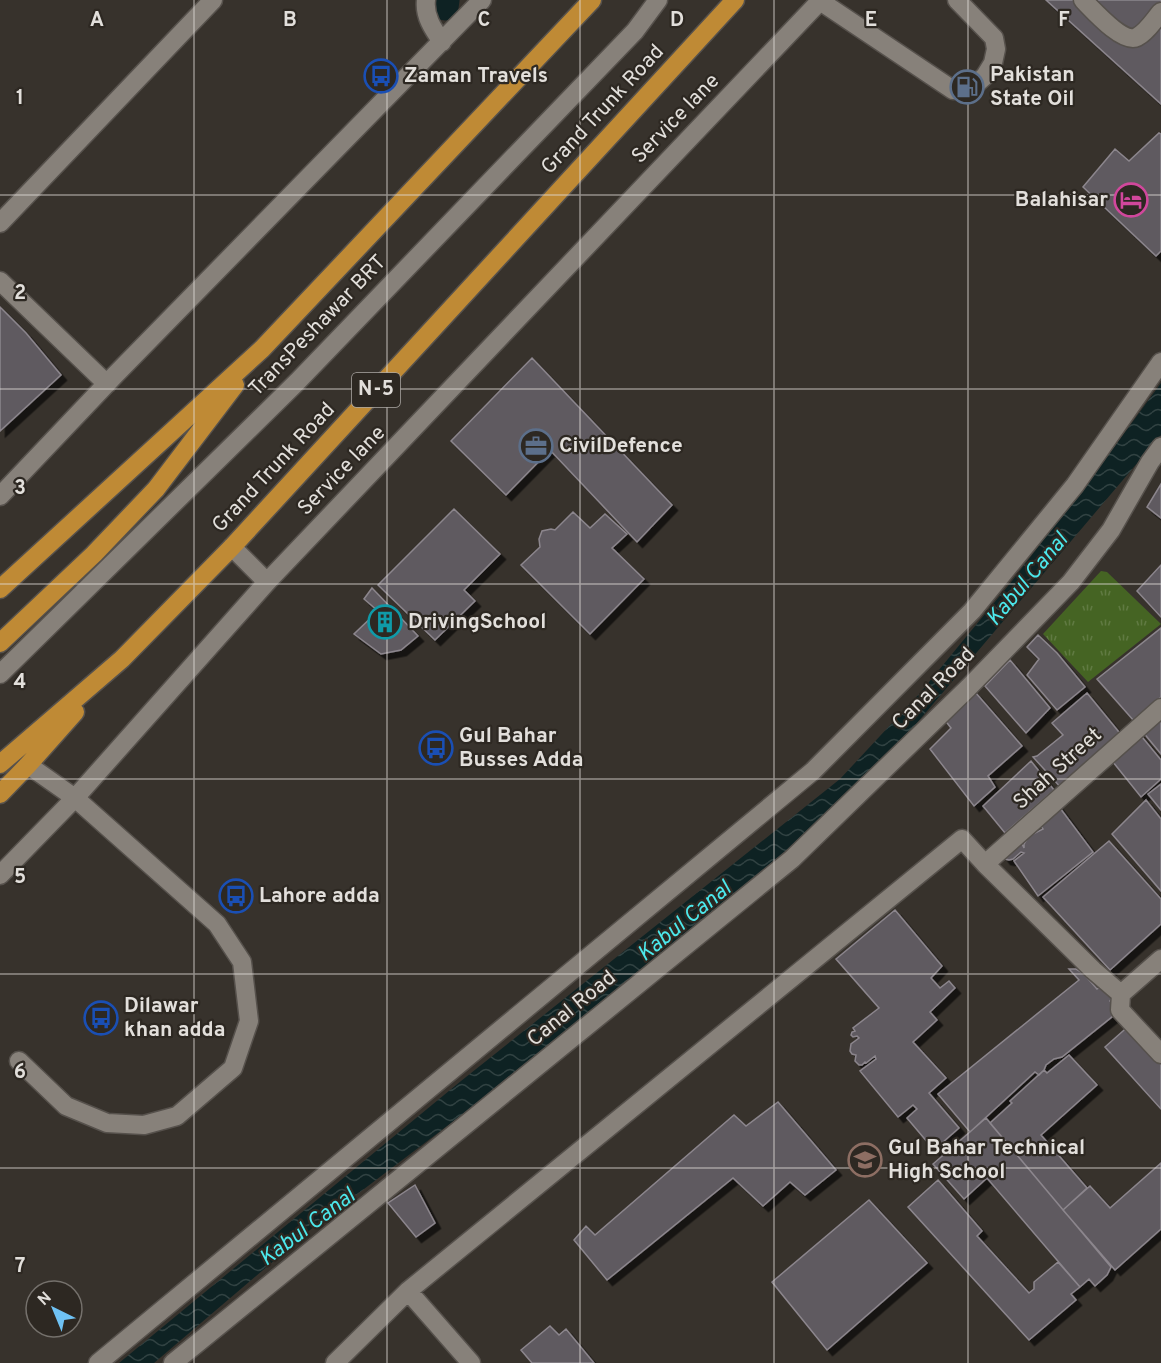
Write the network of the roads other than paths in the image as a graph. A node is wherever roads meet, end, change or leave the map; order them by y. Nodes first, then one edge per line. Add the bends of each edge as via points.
1 (213, 0) edge
2 (426, 0) edge
3 (482, 0) edge
4 (592, 0) edge
5 (658, 0) edge
6 (735, 0) edge
7 (821, 0) edge
8 (957, 0) edge
9 (1083, 0) edge
10 (1161, 12) edge
11 (442, 42) junction
12 (0, 223) edge
13 (0, 282) edge
14 (262, 349) junction
15 (1161, 363) edge
16 (107, 384) junction
17 (1161, 447) edge
18 (0, 496) edge
19 (232, 547) junction
20 (267, 582) junction
21 (0, 589) edge
22 (0, 642) edge
23 (122, 658) junction
24 (0, 674) edge
25 (1161, 708) edge
26 (0, 764) edge
27 (28, 765) junction
28 (0, 794) edge
29 (75, 798) junction
30 (985, 864) junction
31 (0, 875) edge
32 (1161, 959) edge
33 (1121, 994) junction
34 (1161, 1054) edge
35 (18, 1061) dead end
36 (408, 1291) junction
37 (99, 1363) edge
38 (173, 1363) edge
39 (335, 1363) edge
40 (471, 1363) edge

1 - 12 street
2 - 11 street via 430,26
3 - 11 street
4 - 14 highway
5 - 24 street, TransPeshawar BRT via 634,31 297,382
6 - 19 highway, Grand Trunk Road / N-5
7 - 8 street via 953,90 965,89 985,76 996,49 994,38
7 - 20 street, Service lane
9 - 10 street via 1129,38 1137,37
11 - 16 street
13 - 16 street
14 - 21 highway
14 - 22 highway via 156,489
15 - 37 street via 1074,485 972,611 813,771
16 - 18 street
17 - 38 street, Canal Road via 1111,530 1071,582 792,859
19 - 20 street
19 - 23 highway, Grand Trunk Road / N-5
20 - 29 street, Service lane
23 - 26 highway, Grand Trunk Road / N-5
23 - 27 highway
25 - 30 street, Shah Street
27 - 28 highway
27 - 29 street
29 - 31 street, Service lane
29 - 35 street via 217,924 242,962 249,1021 233,1068 177,1116 144,1125 107,1123 66,1106
30 - 33 street
30 - 36 street via 962,839
32 - 33 street
33 - 34 street via 1120,1010
36 - 39 street
36 - 40 street

